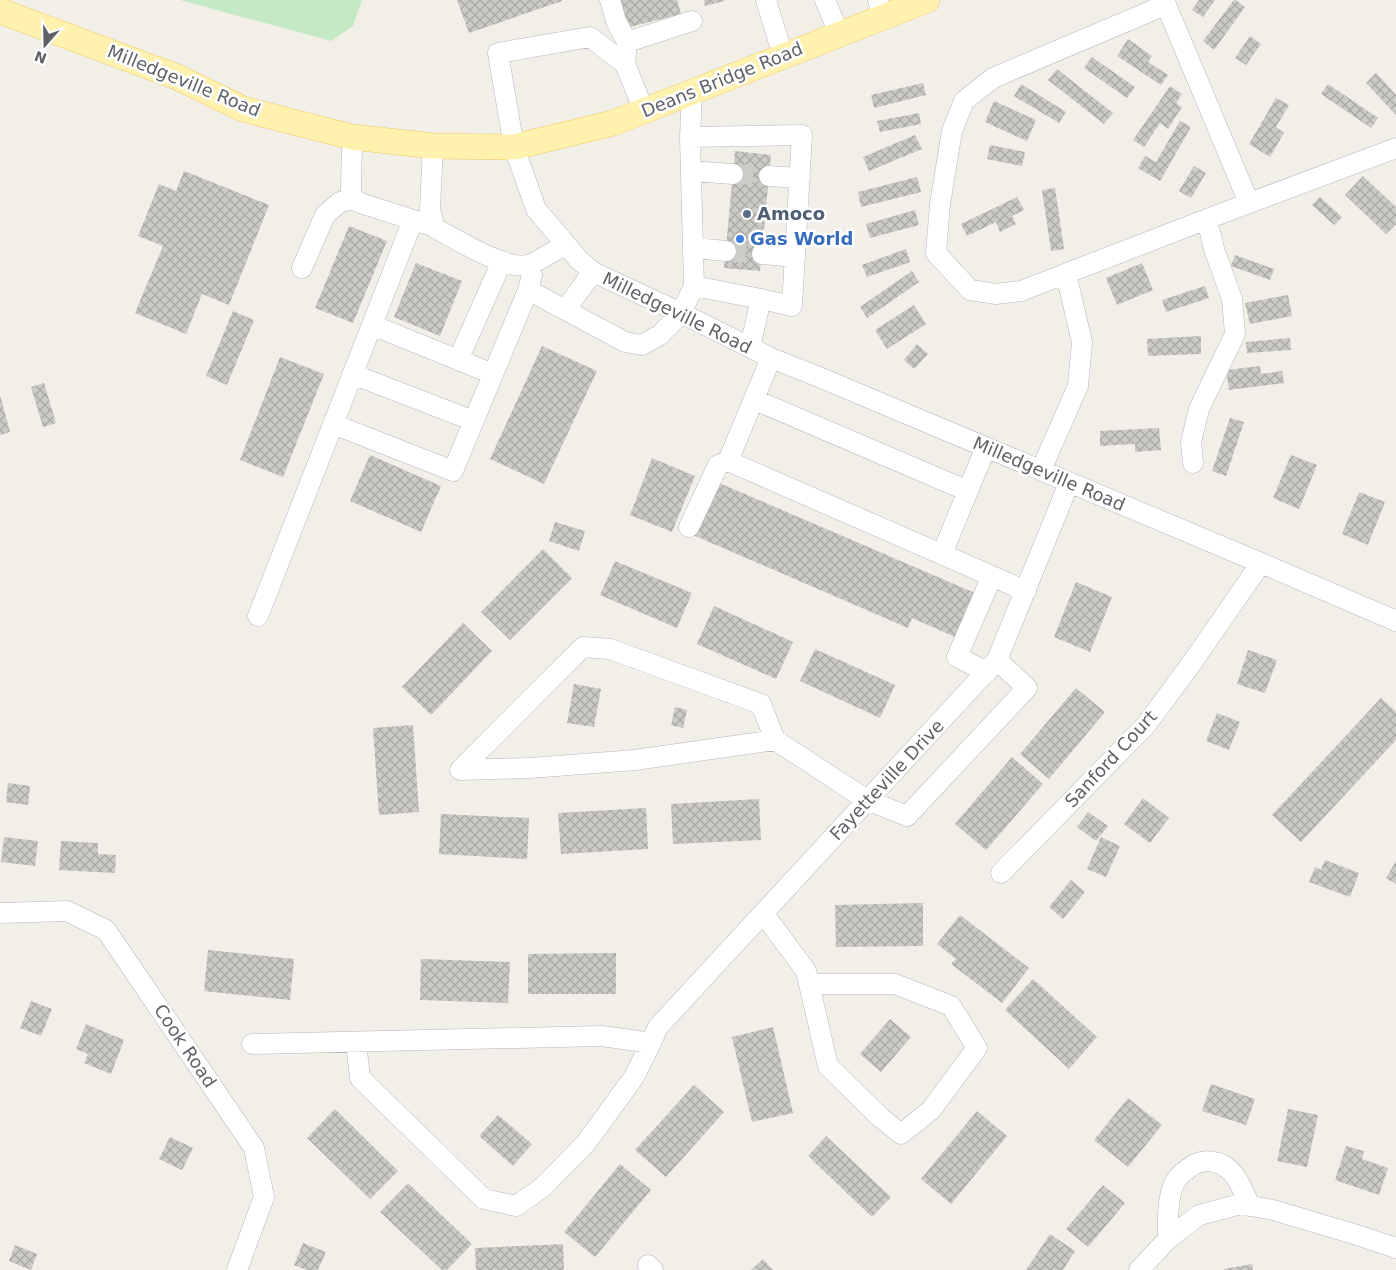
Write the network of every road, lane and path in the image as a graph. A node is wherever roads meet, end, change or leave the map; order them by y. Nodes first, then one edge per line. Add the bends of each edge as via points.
1 (610, 0) edge
2 (766, 0) edge
3 (825, 0) edge
4 (927, 0) edge
5 (1165, 3) edge
6 (881, 9) edge
7 (0, 11) edge
8 (692, 20) dead end
9 (839, 34) junction
10 (627, 42) junction
11 (783, 56) junction
12 (625, 64) junction
13 (692, 92) junction
14 (644, 111) junction
15 (352, 137) junction
16 (690, 137) junction
17 (433, 146) junction
18 (514, 147) junction
19 (1396, 148) edge
20 (691, 171) junction
21 (733, 174) tunnel mouth
22 (769, 176) tunnel mouth
23 (800, 178) junction
24 (353, 199) junction
25 (1249, 203) junction
26 (1207, 219) junction
27 (413, 220) junction
28 (435, 228) junction
29 (565, 245) junction
30 (694, 248) junction
31 (726, 251) tunnel mouth
32 (762, 254) tunnel mouth
33 (795, 257) junction
34 (502, 261) junction
35 (528, 265) junction
36 (302, 268) dead end
37 (593, 272) junction
38 (1066, 274) junction
39 (694, 286) junction
40 (528, 290) junction
41 (761, 300) junction
42 (565, 310) junction
43 (681, 313) junction
44 (372, 325) junction
45 (750, 347) junction
46 (771, 358) junction
47 (458, 360) junction
48 (352, 374) junction
49 (493, 374) junction
50 (754, 400) junction
51 (474, 421) junction
52 (333, 424) junction
53 (986, 447) junction
54 (728, 461) junction
55 (1193, 463) dead end
56 (1041, 470) junction
57 (1069, 482) junction
58 (968, 492) junction
59 (689, 527) dead end
60 (942, 554) junction
61 (1261, 562) junction
62 (992, 576) junction
63 (1026, 591) junction
64 (258, 616) dead end
65 (1396, 621) edge
66 (992, 666) junction
67 (775, 740) junction
68 (867, 800) junction
69 (1001, 873) dead end
70 (0, 913) edge
71 (763, 913) junction
72 (810, 984) junction
73 (356, 1042) junction
74 (650, 1043) junction
75 (252, 1044) dead end
76 (1250, 1206) junction
77 (1168, 1239) junction
78 (1396, 1248) edge
79 (237, 1270) edge
80 (1139, 1270) edge

1 - 10 street
2 - 11 street
3 - 9 street
4 - 6 main road, Deans Bridge Road
5 - 25 street
5 - 38 street via 994,78 964,101 952,131 936,253 970,290 996,294 1021,291
6 - 9 main road, Deans Bridge Road
7 - 15 main road, Milledgeville Road via 177,77 243,109
8 - 10 street
9 - 11 main road, Deans Bridge Road
10 - 12 street
11 - 13 main road, Deans Bridge Road
12 - 14 street
12 - 18 street via 590,37 498,53
13 - 14 main road, Deans Bridge Road
13 - 16 street
14 - 18 main road, Deans Bridge Road via 613,123
15 - 17 main road, Milledgeville Road
15 - 24 street
16 - 20 street
16 - 23 street via 802,135
17 - 18 main road, Milledgeville Road
17 - 28 street via 430,209
18 - 29 street, Milledgeville Road via 536,209
19 - 25 street
20 - 21 street
20 - 30 street
22 - 23 street
23 - 33 street
24 - 27 street
24 - 36 street via 340,202 325,215
25 - 26 street
26 - 38 street
26 - 55 street via 1232,299 1235,334 1199,409 1191,442
27 - 28 street
27 - 44 street
28 - 34 street
29 - 35 street
29 - 37 street, Milledgeville Road
30 - 31 street
30 - 39 street
32 - 33 street
33 - 41 street via 792,306
34 - 35 street
34 - 47 street
35 - 40 street via 532,275
37 - 42 street
37 - 43 street, Milledgeville Road
38 - 56 street via 1082,342 1078,386
39 - 41 street
39 - 43 street
40 - 42 street
40 - 49 street
41 - 45 street
42 - 43 street via 625,342 642,345 660,335
43 - 45 street, Milledgeville Road
44 - 47 street
44 - 48 street
45 - 46 street, Milledgeville Road
46 - 50 street
46 - 53 street, Milledgeville Road
47 - 49 street
48 - 51 street
48 - 52 street
49 - 51 street
50 - 54 street
50 - 58 street
51 - 52 street via 453,471
52 - 64 street
53 - 56 street, Milledgeville Road
53 - 58 street
54 - 59 street via 718,465
54 - 60 street
56 - 57 street, Milledgeville Road
57 - 61 street, Milledgeville Road
57 - 63 street, Fayetteville Drive
58 - 60 street
60 - 62 street
61 - 65 street, Milledgeville Road
61 - 69 street, Sanford Court via 1146,725
62 - 63 street
62 - 66 street via 957,657
63 - 66 street, Fayetteville Drive
66 - 68 street, Fayetteville Drive
66 - 68 street via 1027,688 906,816
67 - 67 street via 635,760 460,770 583,647 610,649 761,704
67 - 68 street
68 - 71 street, Fayetteville Drive
70 - 79 street, Cook Road via 67,911 106,930 254,1148 264,1198
71 - 72 street via 806,971
71 - 74 street, Fayetteville Drive via 658,1028
72 - 72 street via 828,1066 901,1134 931,1110 977,1048 951,1006 903,987 895,984
73 - 74 street via 602,1036
73 - 74 street, Fayetteville Drive via 360,1078 484,1199 516,1206 543,1187 586,1143 634,1077
73 - 75 street
76 - 77 street via 1241,1204 1199,1215
76 - 77 street via 1234,1174 1223,1165 1210,1160 1194,1164 1178,1176 1172,1187 1168,1206
76 - 78 street via 1273,1210
77 - 80 street

